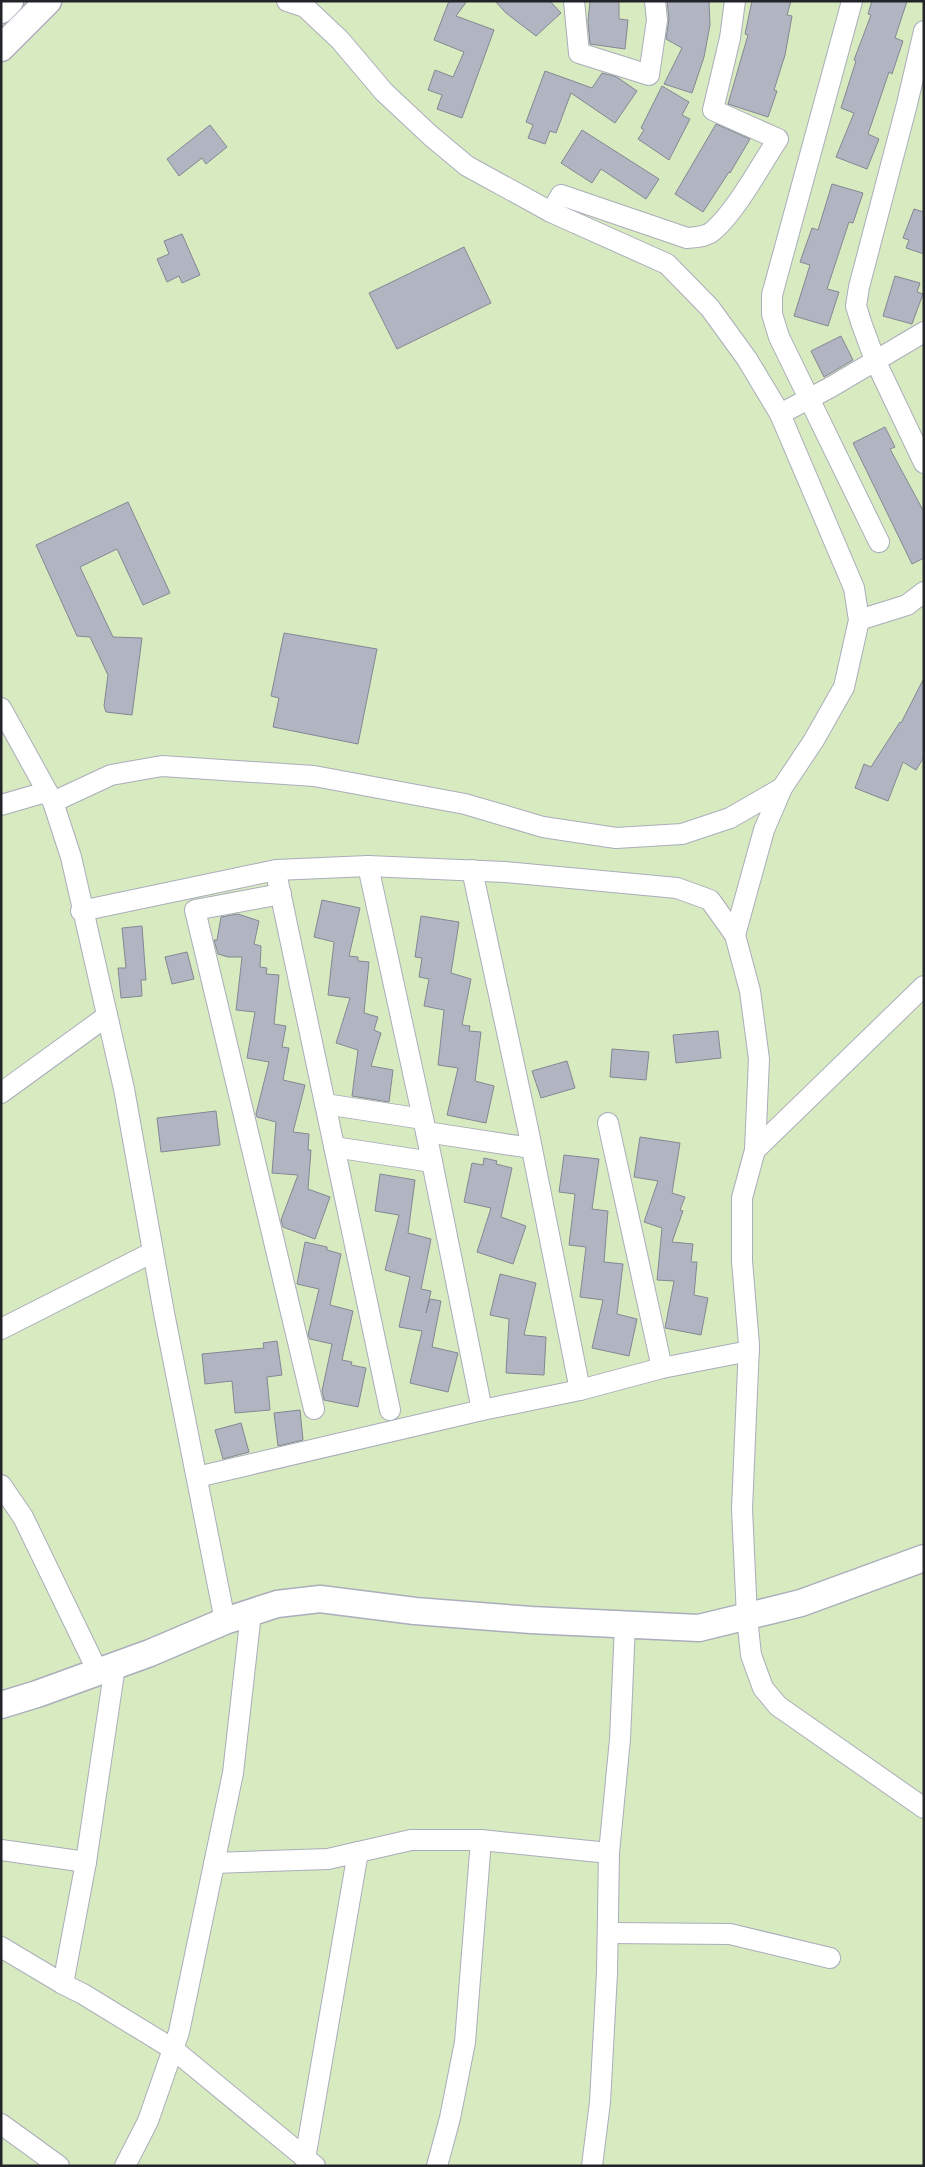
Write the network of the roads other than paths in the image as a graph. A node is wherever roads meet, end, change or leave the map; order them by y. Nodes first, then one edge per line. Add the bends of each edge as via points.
1 (10, 1) edge
2 (48, 1) edge
3 (287, 1) edge
4 (574, 1) edge
5 (655, 1) edge
6 (735, 1) edge
7 (852, 1) edge
8 (1, 10) edge
9 (924, 31) edge
10 (1, 48) edge
11 (551, 212) junction
12 (924, 332) edge
13 (875, 360) junction
14 (810, 398) junction
15 (780, 414) junction
16 (924, 463) edge
17 (879, 542) dead end
18 (924, 592) edge
19 (859, 620) junction
20 (1, 708) edge
21 (782, 788) junction
22 (50, 797) junction
23 (1, 805) edge
24 (368, 866) junction
25 (276, 870) junction
26 (472, 870) junction
27 (281, 894) junction
28 (82, 911) junction
29 (735, 935) junction
30 (924, 986) edge
31 (107, 1016) junction
32 (1, 1094) edge
33 (325, 1104) junction
34 (608, 1123) dead end
35 (424, 1125) junction
36 (334, 1147) junction
37 (531, 1148) junction
38 (755, 1150) junction
39 (432, 1162) junction
40 (153, 1252) junction
41 (1, 1329) edge
42 (749, 1351) junction
43 (662, 1368) junction
44 (580, 1390) junction
45 (314, 1409) dead end
46 (390, 1410) dead end
47 (482, 1410) junction
48 (197, 1477) junction
49 (1, 1485) edge
50 (924, 1558) edge
51 (251, 1613) junction
52 (747, 1617) junction
53 (225, 1621) junction
54 (625, 1625) junction
55 (106, 1669) junction
56 (2, 1704) edge
57 (924, 1808) edge
58 (481, 1840) junction
59 (1, 1850) edge
60 (358, 1852) junction
61 (609, 1853) junction
62 (86, 1862) junction
63 (214, 1863) junction
64 (608, 1933) junction
65 (1, 1947) edge
66 (830, 1958) dead end
67 (63, 1984) junction
68 (173, 2049) junction
69 (1, 2124) edge
70 (310, 2162) edge
71 (59, 2166) edge
72 (125, 2166) edge
73 (437, 2166) edge
74 (592, 2166) edge

1 - 8 main road
2 - 10 main road
3 - 11 street via 305,8 319,20 384,92 467,166
4 - 5 street via 579,54 649,75 657,20
6 - 11 street via 713,110 778,138 712,232 687,238 561,195
7 - 14 street via 772,295 772,314 779,337
9 - 13 street via 858,287 856,306
11 - 15 street via 667,264 710,308 747,359
12 - 13 street
13 - 14 street
13 - 16 street
14 - 15 street
14 - 17 street
15 - 19 street via 854,588
18 - 19 street via 907,605
19 - 21 street via 844,687
20 - 22 street
21 - 22 street via 730,818 682,834 616,838 543,826 465,804 314,776 162,766 112,775
21 - 29 street via 764,830
22 - 23 street
22 - 28 street via 71,857
24 - 25 street
24 - 26 street
24 - 35 street
25 - 27 street
25 - 28 street
26 - 29 street via 678,888 710,900
26 - 37 street
27 - 33 street
27 - 45 street via 195,910
28 - 31 street
29 - 38 street via 750,992 759,1058
30 - 38 street
31 - 32 street
31 - 40 street via 124,1089
33 - 35 street
33 - 36 street
34 - 43 street
35 - 37 street
35 - 39 street
36 - 39 street
36 - 46 street
37 - 44 street
38 - 42 street via 742,1198 742,1261
39 - 47 street
40 - 41 street
40 - 48 street
42 - 43 street
42 - 52 street via 742,1509
43 - 44 street
44 - 47 street
47 - 48 street
48 - 53 street
49 - 55 street via 23,1517
50 - 52 main road via 801,1603
51 - 53 main road
51 - 54 main road via 277,1604 320,1599 425,1611
51 - 63 street via 233,1773
52 - 54 main road via 699,1628
52 - 57 street via 754,1666 763,1688 778,1706
53 - 55 main road
54 - 61 street via 620,1739
55 - 56 main road
55 - 62 street
58 - 60 street via 411,1840
58 - 61 street
58 - 73 street via 465,2042
59 - 62 street
60 - 63 street via 328,1859
60 - 70 street
61 - 64 street
62 - 67 street
63 - 68 street
64 - 66 street via 730,1934
64 - 74 street via 600,2102
65 - 67 street
67 - 68 street
68 - 70 street
68 - 72 street via 148,2121
69 - 71 street

